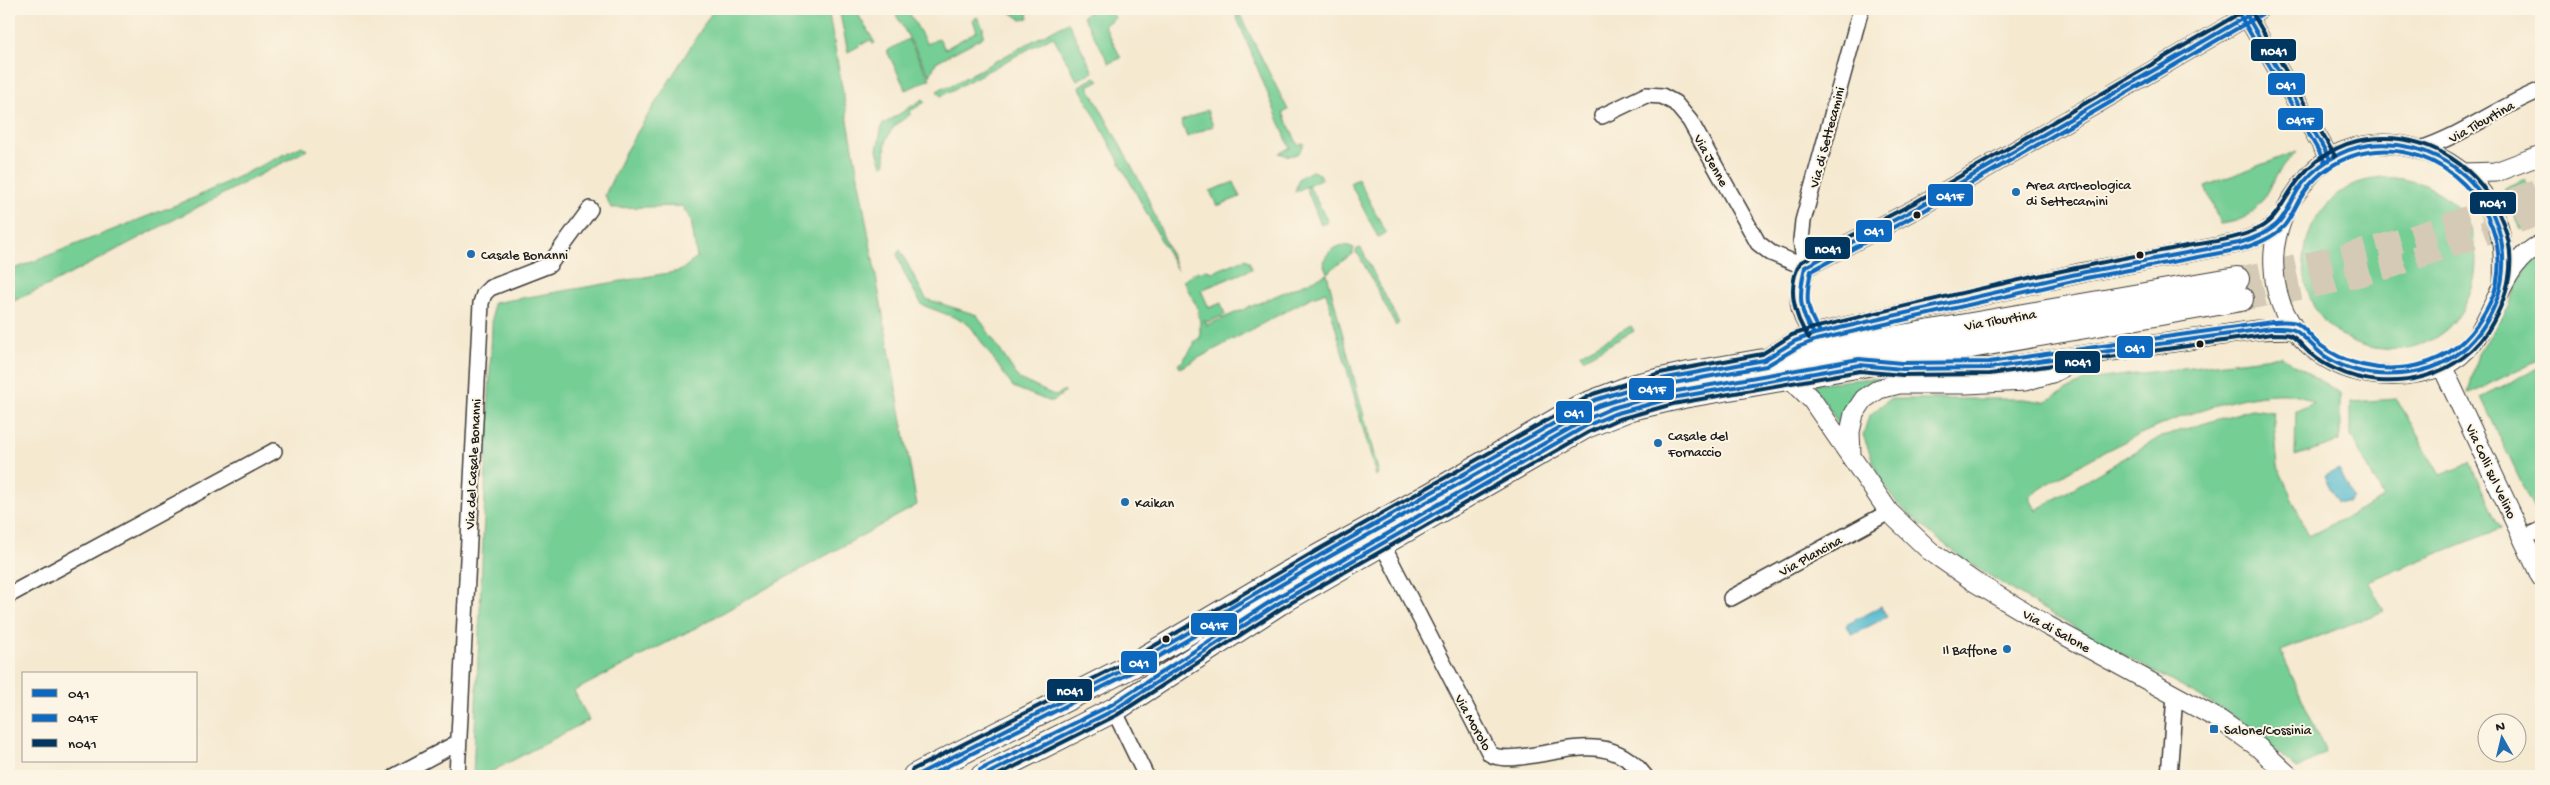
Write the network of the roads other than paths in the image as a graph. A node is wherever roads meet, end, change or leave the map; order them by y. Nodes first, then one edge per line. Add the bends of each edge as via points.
1 (1861, 9) edge
2 (2249, 11) edge
3 (2541, 90) edge
4 (1602, 116) dead end
5 (2420, 149) junction
6 (2541, 155) edge
7 (2330, 159) junction
8 (2464, 173) junction
9 (590, 208) dead end
10 (2280, 220) junction
11 (2541, 244) edge
12 (1805, 267) junction
13 (2503, 284) junction
14 (2294, 329) junction
15 (1814, 334) junction
16 (2087, 354) junction
17 (1764, 360) junction
18 (1860, 365) junction
19 (2442, 366) junction
20 (1790, 377) junction
21 (274, 451) dead end
22 (1851, 454) junction
23 (1889, 512) junction
24 (2541, 530) edge
25 (2523, 538) junction
26 (1382, 544) junction
27 (2541, 577) edge
28 (9, 595) edge
29 (1731, 598) dead end
30 (2175, 695) junction
31 (1114, 710) junction
32 (983, 742) junction
33 (457, 743) junction
34 (992, 774) edge
35 (395, 776) edge
36 (457, 776) edge
37 (915, 776) edge
38 (1146, 776) edge
39 (1645, 776) edge
40 (2169, 776) edge
41 (2290, 776) edge

1 - 12 street, Via di Settecamini via 1803,221 1801,240
2 - 7 street
2 - 12 street via 1925,203
3 - 5 street, Via Tiburtina via 2452,138
4 - 12 street, Via Jenne via 1646,95 1662,96 1675,103 1690,121 1758,243 1771,253
5 - 7 street, Via Tiburtina via 2370,145
5 - 8 street, Via Tiburtina via 2439,156
6 - 8 street via 2496,172
7 - 10 street, Via Tiburtina via 2307,178
8 - 13 street, Via Tiburtina via 2483,195 2496,218 2503,247
9 - 33 street, Via del Casale Bonanni via 550,265 490,288 481,303
10 - 14 street, Via Tiburtina via 2274,242 2274,276 2284,311
10 - 15 street, Via Tiburtina via 2263,234 2239,243 2085,272
11 - 13 street, Via Tiburtina via 2517,263
12 - 15 street via 1800,306 1802,318
13 - 19 street, Via Tiburtina via 2479,334 2454,359
14 - 16 street, Via Tiburtina via 2272,328
14 - 19 street, Via Tiburtina via 2306,344 2323,356 2357,372 2395,375
15 - 17 street, Via Tiburtina via 1795,341
16 - 18 street, Via Tiburtina via 1989,368 1902,369
16 - 22 street via 2052,373 2025,381 1899,384 1879,389 1864,399 1854,414 1850,432
17 - 18 main road, Via Tiburtina via 2239,289
17 - 32 main road, Via Tiburtina via 1661,379 1586,404 1285,575 1142,661
18 - 20 main road, Via Tiburtina
19 - 25 street, Via Colli sul Velino
20 - 22 street, Via di Salone via 1812,400
20 - 26 main road, Via Tiburtina via 1677,397 1606,417
21 - 28 street
22 - 23 street, Via di Salone
23 - 29 street, Via Plancina
23 - 30 street, Via di Salone via 1930,551 1980,586
24 - 25 street
25 - 27 street, Via Colli sul Velino
26 - 31 main road, Via Tiburtina via 1279,603
26 - 39 street, Via Morolo via 1490,754 1513,757 1597,747 1627,758
30 - 40 street
30 - 41 street, Via di Salone via 2250,741
31 - 34 main road, Via Tiburtina
31 - 38 street
32 - 34 main road
32 - 37 main road, Via Tiburtina
33 - 35 street
33 - 36 street, Via del Casale Bonanni

